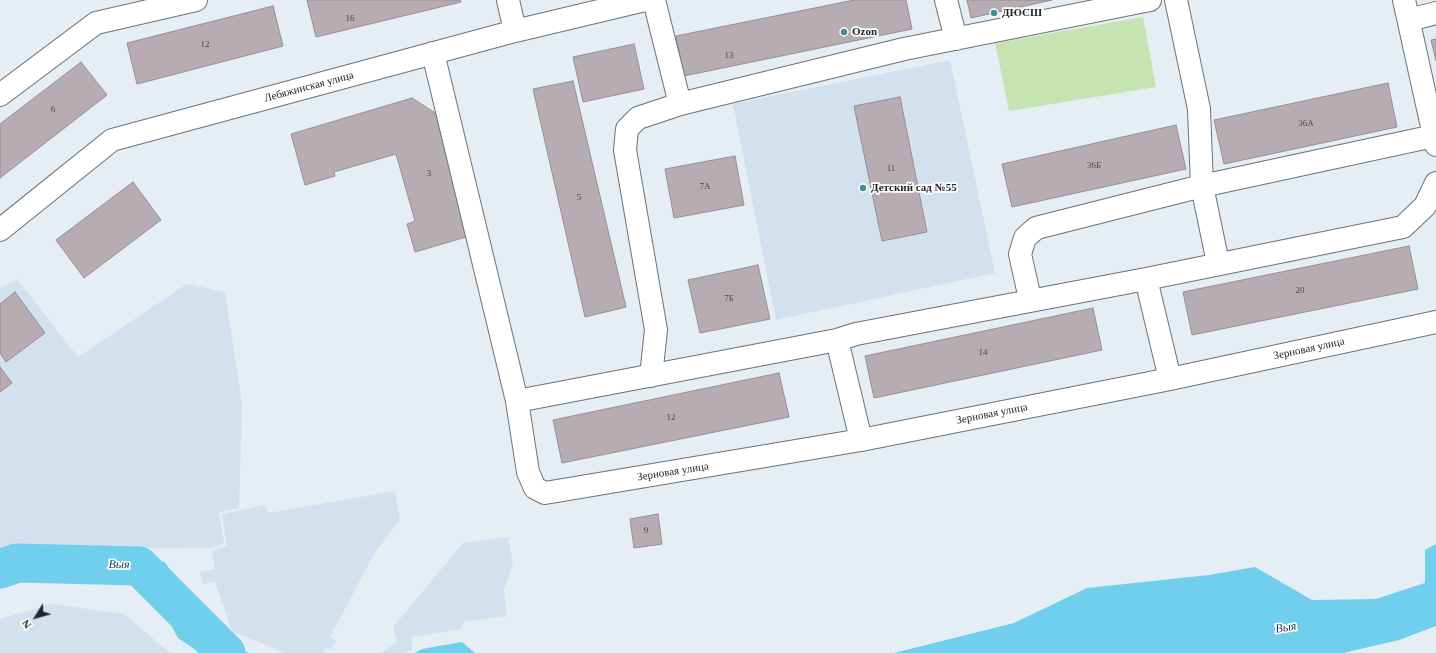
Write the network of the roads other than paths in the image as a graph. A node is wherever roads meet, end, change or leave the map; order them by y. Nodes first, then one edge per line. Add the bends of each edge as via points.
1 (196, 0) edge
2 (508, 0) edge
3 (645, 0) edge
4 (654, 0) edge
5 (946, 0) edge
6 (1150, 0) edge
7 (1176, 0) edge
8 (1406, 10) edge
9 (1436, 13) edge
10 (515, 31) junction
11 (956, 39) junction
12 (433, 53) junction
13 (0, 95) edge
14 (680, 104) junction
15 (1432, 105) edge
16 (1435, 141) edge
17 (1436, 183) edge
18 (1202, 186) junction
19 (0, 230) edge
20 (1218, 263) junction
21 (1146, 279) junction
22 (1030, 299) junction
23 (1436, 322) edge
24 (836, 340) junction
25 (651, 376) junction
26 (1170, 379) junction
27 (517, 401) junction
28 (861, 440) junction

1 - 13 street via 96,23
2 - 10 street
3 - 10 street, Лебяжинская улица
4 - 14 street
5 - 11 street
6 - 11 street
7 - 18 street via 1199,109
8 - 9 street
8 - 15 street
10 - 12 street, Лебяжинская улица
11 - 14 street via 904,49
12 - 19 street, Лебяжинская улица via 112,140
12 - 27 street
14 - 25 street via 638,118 627,128 625,150 656,330
15 - 16 street
16 - 18 street
17 - 20 street via 1425,206 1403,227
18 - 20 street
18 - 22 street via 1036,228 1025,238 1020,254
20 - 21 street
21 - 22 street
21 - 26 street
22 - 24 street
23 - 26 street, Зерновая улица
24 - 25 street
24 - 28 street
25 - 27 street
26 - 28 street, Зерновая улица
27 - 28 street, Зерновая улица via 528,472 535,488 545,493

